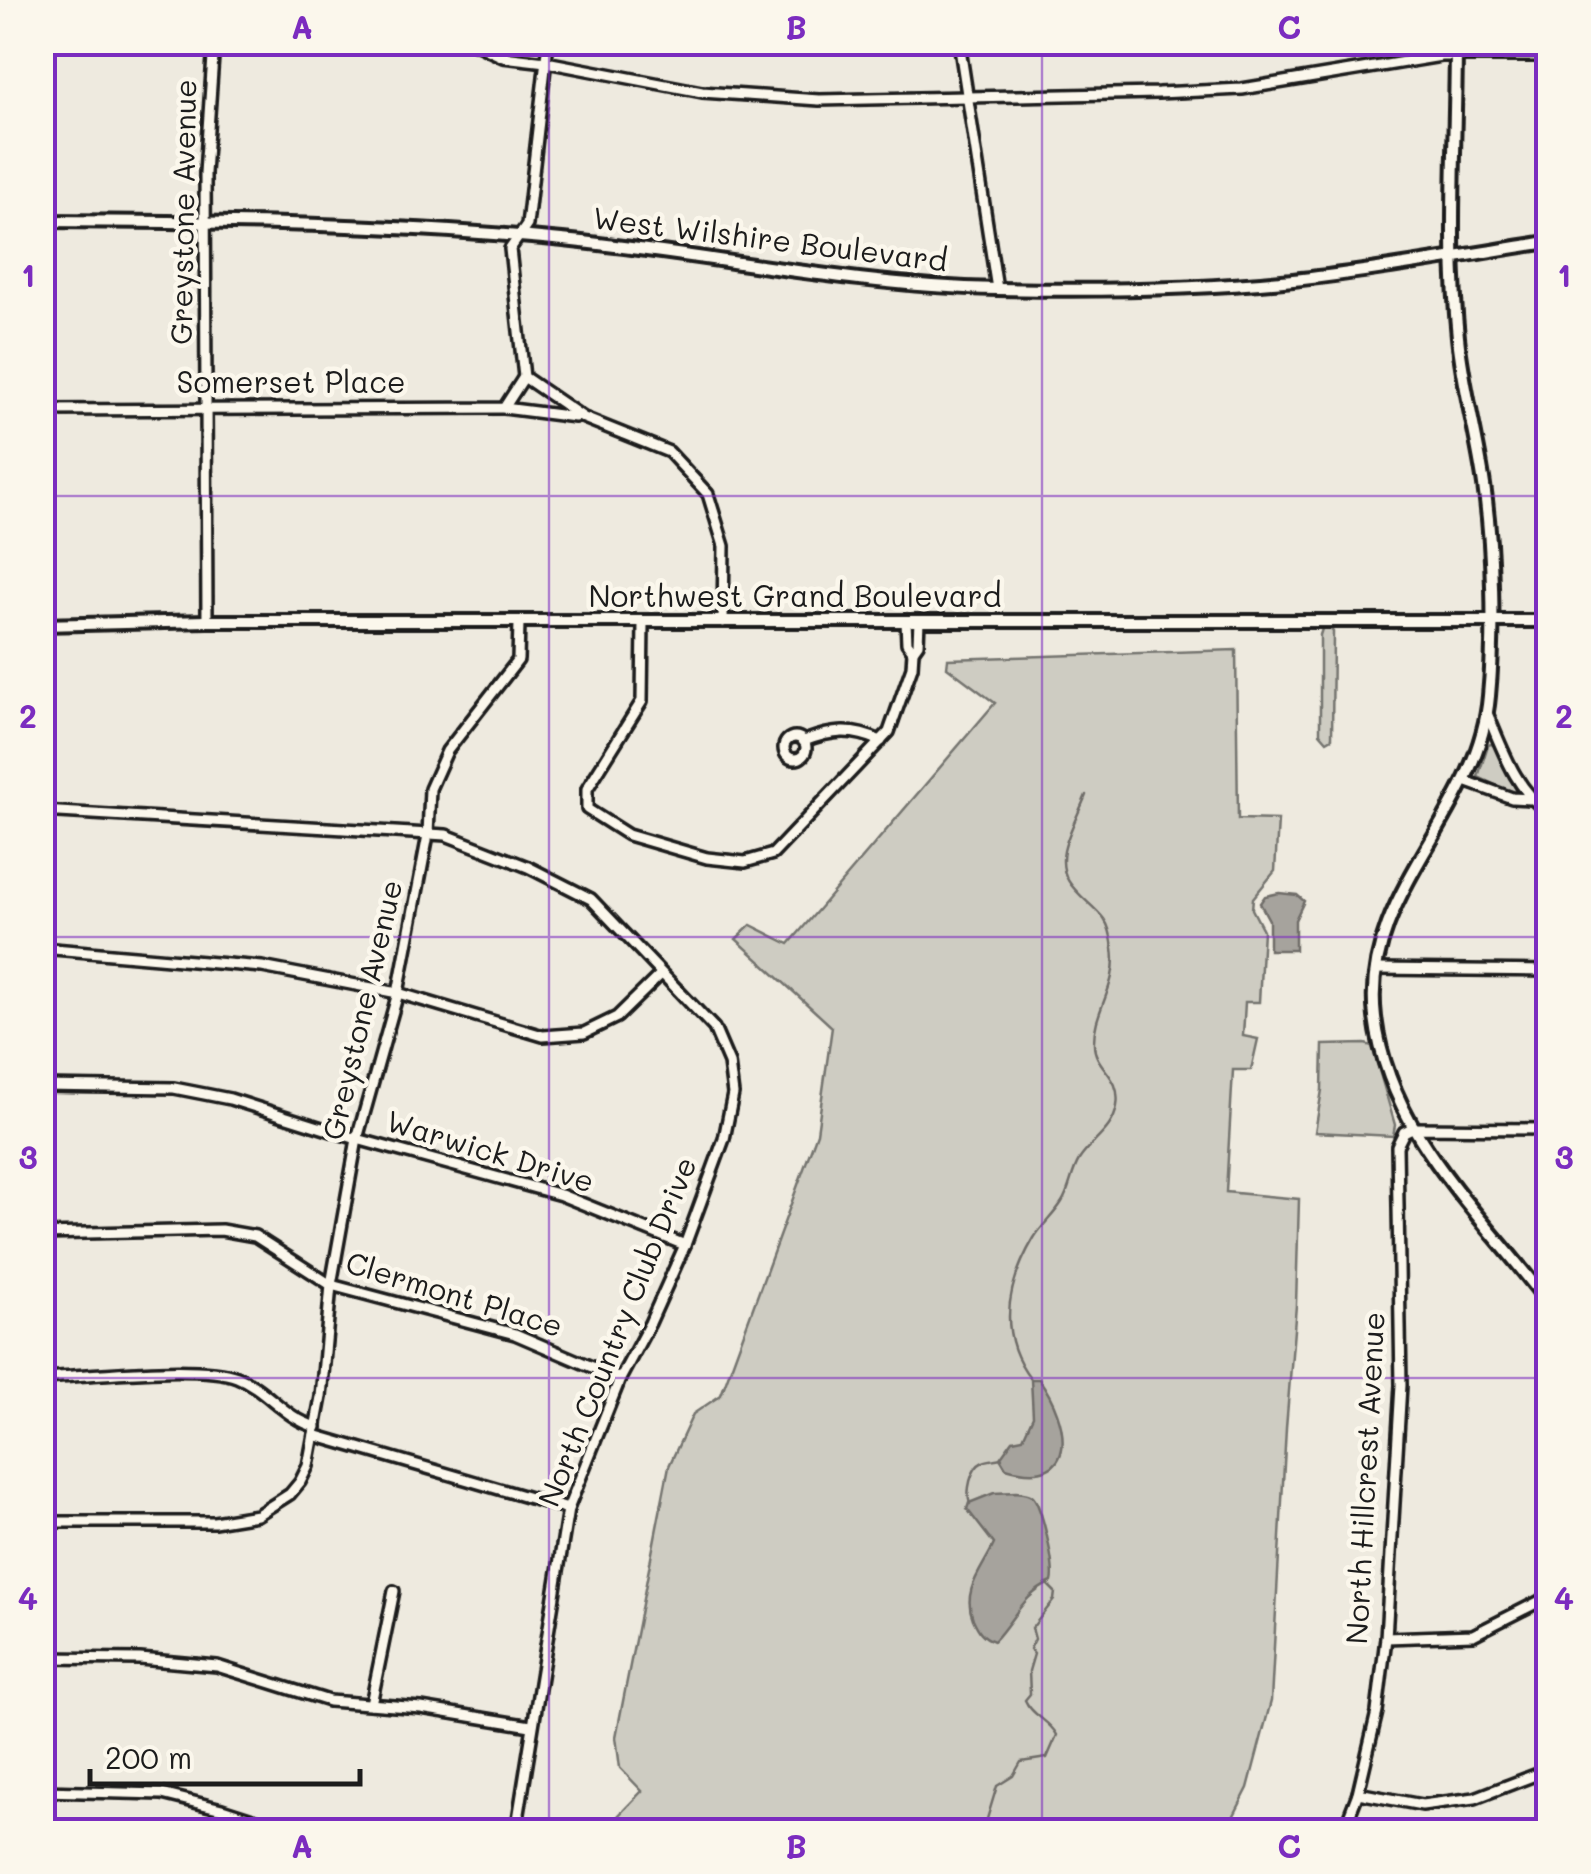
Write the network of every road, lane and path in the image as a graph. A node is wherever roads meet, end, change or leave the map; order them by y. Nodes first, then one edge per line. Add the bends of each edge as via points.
1 (214, 42) edge
2 (472, 42) edge
3 (548, 42) edge
4 (959, 42) edge
5 (1456, 49) edge
6 (1548, 56) edge
7 (546, 62) junction
8 (968, 98) junction
9 (42, 221) edge
10 (205, 223) junction
11 (516, 236) junction
12 (1548, 242) edge
13 (1456, 256) junction
14 (997, 289) junction
15 (524, 378) junction
16 (206, 408) junction
17 (504, 408) junction
18 (42, 410) edge
19 (584, 418) junction
20 (1490, 620) junction
21 (1548, 621) edge
22 (207, 622) junction
23 (723, 622) junction
24 (912, 622) junction
25 (519, 623) junction
26 (643, 623) junction
27 (42, 625) edge
28 (1487, 713) junction
29 (881, 741) junction
30 (804, 742) dead end
31 (1465, 781) junction
32 (1530, 799) junction
33 (42, 810) edge
34 (1548, 812) edge
35 (428, 835) junction
36 (42, 948) edge
37 (1376, 970) junction
38 (1548, 972) edge
39 (660, 974) junction
40 (398, 993) junction
41 (42, 1086) edge
42 (1412, 1128) junction
43 (1548, 1129) edge
44 (357, 1139) junction
45 (42, 1234) edge
46 (685, 1246) junction
47 (330, 1285) junction
48 (1547, 1300) edge
49 (42, 1378) edge
50 (620, 1379) junction
51 (315, 1431) junction
52 (568, 1509) junction
53 (42, 1522) edge
54 (394, 1591) dead end
55 (1548, 1598) edge
56 (1386, 1638) junction
57 (42, 1658) edge
58 (371, 1704) junction
59 (531, 1726) junction
60 (1548, 1770) edge
61 (42, 1791) edge
62 (1358, 1793) junction
63 (294, 1832) edge
64 (516, 1832) edge
65 (1343, 1832) edge

1 - 10 street, Greystone Avenue
2 - 7 street via 502,58
3 - 7 street
4 - 8 street
5 - 6 street
5 - 8 street via 1242,88
5 - 13 street
7 - 8 street via 702,92 819,100
7 - 11 street via 527,225
8 - 14 street
9 - 10 street, West Wilshire Boulevard
10 - 11 street, West Wilshire Boulevard
10 - 16 street, Greystone Avenue
11 - 14 street, West Wilshire Boulevard via 816,276
11 - 15 street via 510,248
12 - 13 street, West Wilshire Boulevard
13 - 14 street, West Wilshire Boulevard via 1293,280
13 - 20 street via 1458,336 1488,525
15 - 17 street
15 - 19 street
16 - 17 street, Somerset Place
16 - 18 street, Somerset Place
16 - 22 street, Greystone Avenue
17 - 19 street, Somerset Place
19 - 23 street via 669,452 708,494 724,546
20 - 21 street, Northwest Grand Boulevard
20 - 24 street, Northwest Grand Boulevard
20 - 28 street
22 - 25 street, Northwest Grand Boulevard
22 - 27 street, Northwest Grand Boulevard
23 - 24 street, Northwest Grand Boulevard
23 - 26 street, Northwest Grand Boulevard
24 - 29 street via 912,667 901,707
25 - 26 street, Northwest Grand Boulevard
25 - 35 street, Greystone Avenue via 518,660 447,750 430,789
26 - 29 street via 642,701 587,788 586,800 587,809 628,835 707,858 764,858
28 - 31 street
28 - 32 street
29 - 30 street via 833,730
31 - 32 street
31 - 37 street via 1394,906
32 - 34 street
33 - 35 street, North Country Club Drive
35 - 39 street, North Country Club Drive via 463,841 591,899
35 - 40 street, Greystone Avenue
36 - 40 street via 262,967
37 - 38 street
37 - 42 street via 1382,1054
39 - 40 street via 617,1017 584,1033 543,1036
39 - 46 street, North Country Club Drive via 714,1028 729,1062 733,1094
40 - 44 street, Greystone Avenue
41 - 44 street, Warwick Drive via 174,1088 230,1098
42 - 43 street
42 - 48 street
42 - 56 street, North Hillcrest Avenue via 1396,1155 1401,1385
44 - 46 street, Warwick Drive via 561,1195
44 - 47 street, Greystone Avenue
45 - 47 street, Clermont Place via 222,1230 255,1236
46 - 50 street, North Country Club Drive
47 - 50 street, Clermont Place via 515,1334
47 - 51 street, Greystone Avenue
49 - 51 street via 224,1373
50 - 52 street, North Country Club Drive
51 - 52 street
51 - 53 street, Greystone Avenue via 300,1482 257,1515 214,1522
52 - 59 street, North Country Club Drive
54 - 58 street
55 - 56 street via 1473,1635
56 - 62 street, North Hillcrest Avenue
57 - 58 street via 217,1666 329,1701
58 - 59 street
59 - 64 street, North Country Club Drive
60 - 62 street via 1475,1798 1422,1805
61 - 63 street via 162,1794
62 - 65 street, North Hillcrest Avenue

